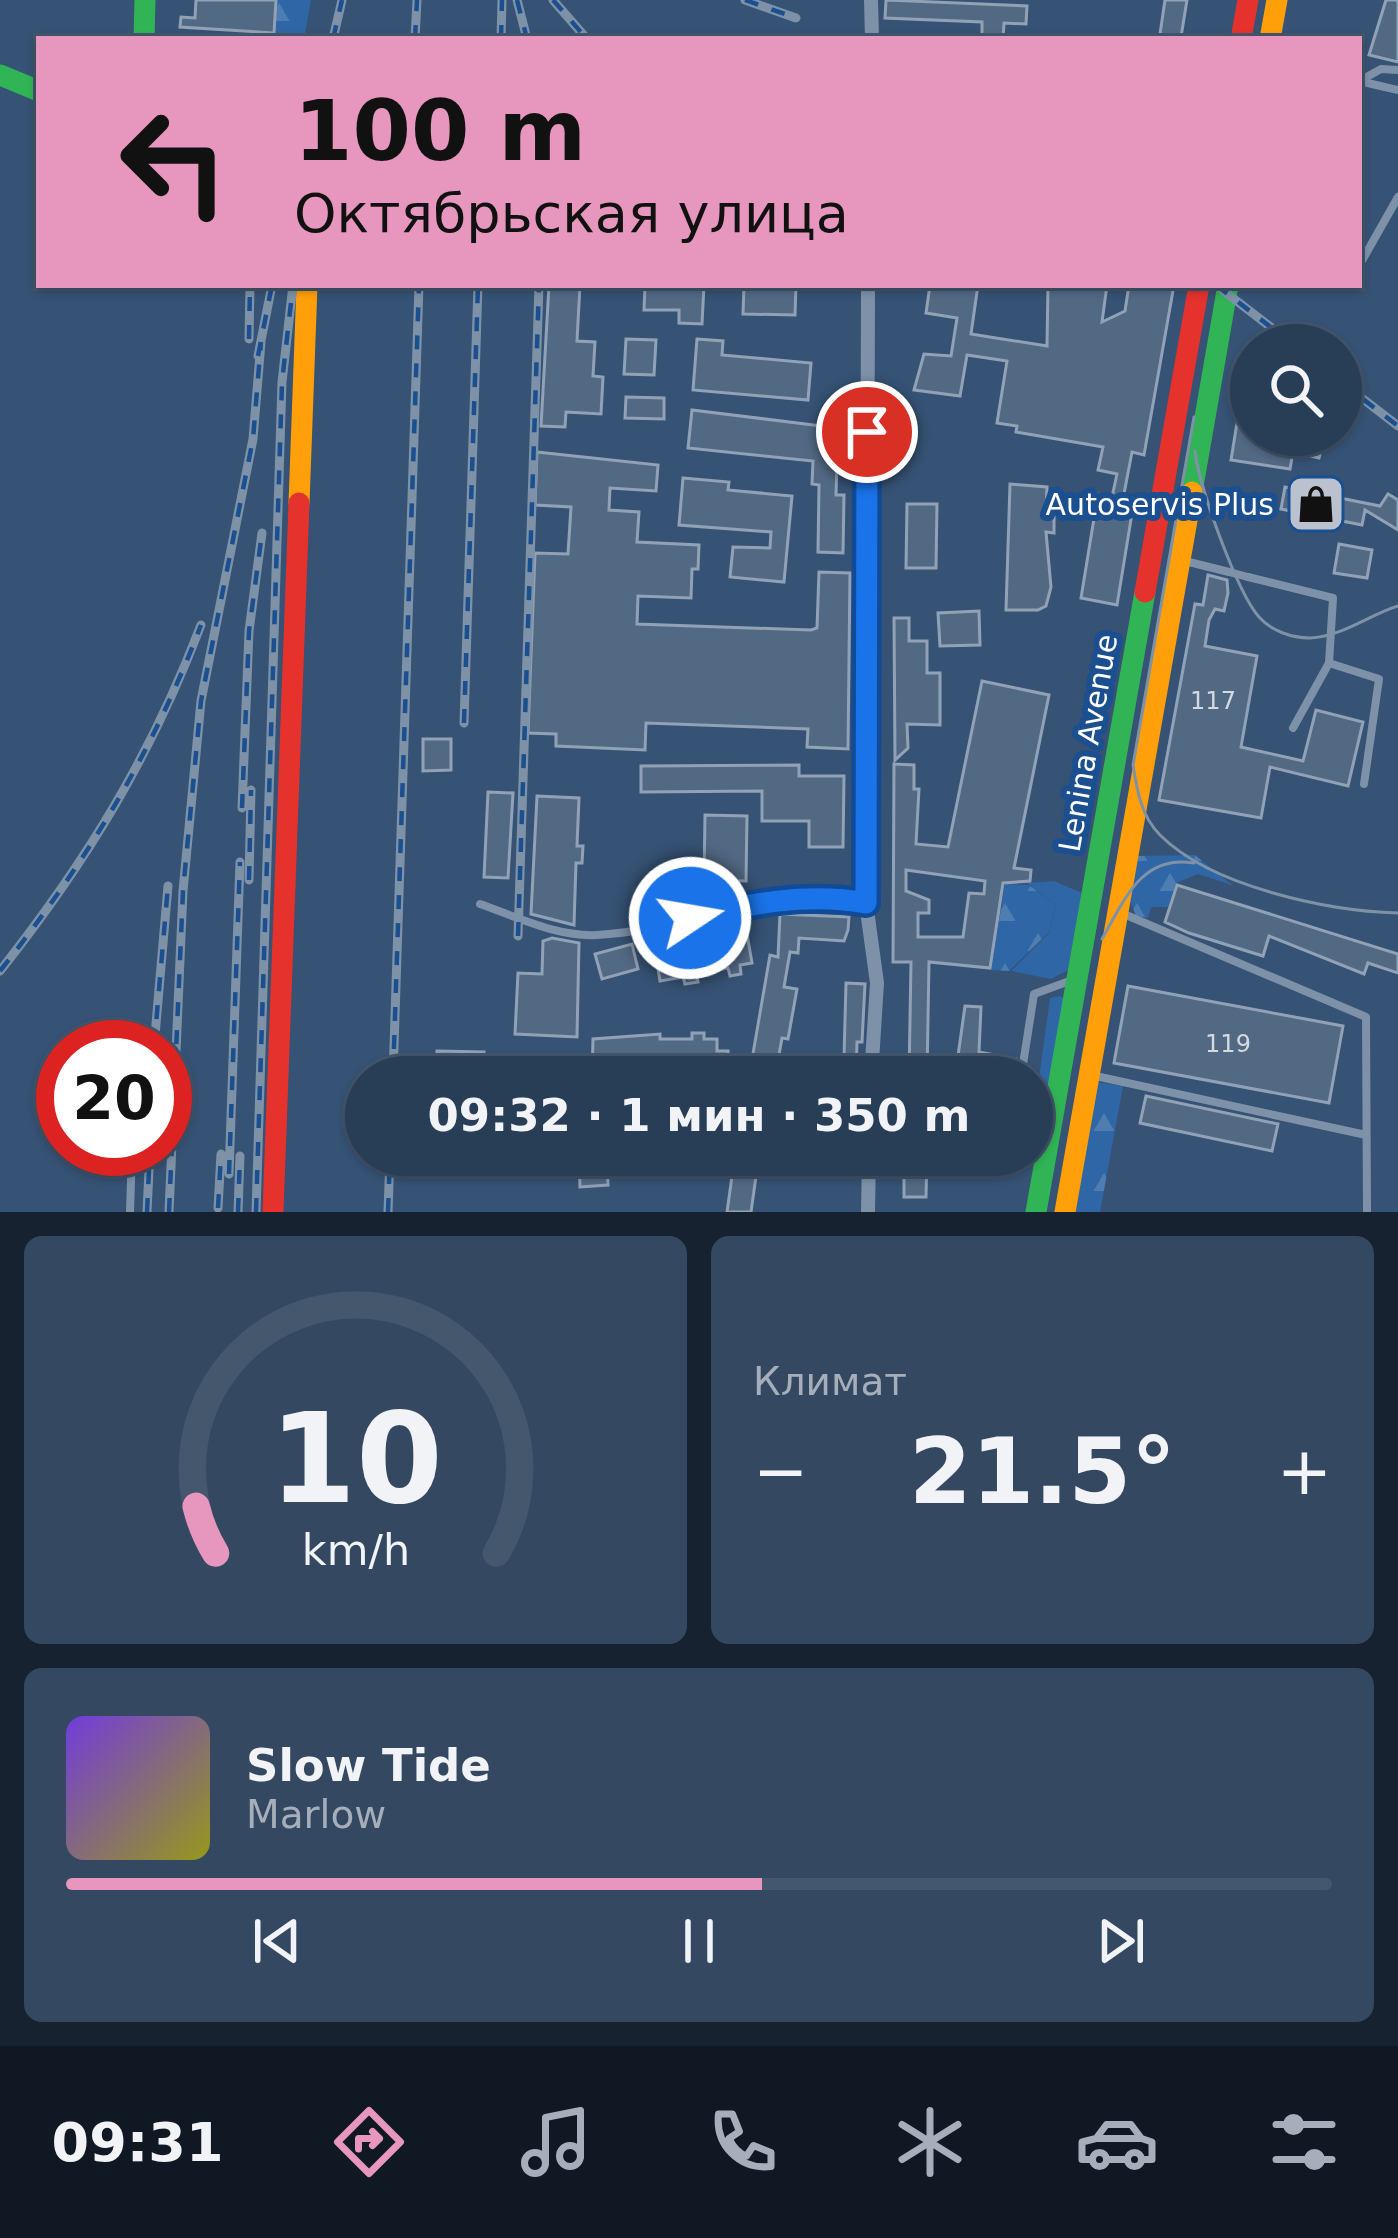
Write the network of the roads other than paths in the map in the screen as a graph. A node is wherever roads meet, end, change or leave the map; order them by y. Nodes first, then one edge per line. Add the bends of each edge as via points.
1 (145, 0) edge
2 (871, 0) edge
3 (1248, 0) edge
4 (1277, 0) edge
5 (144, 36) edge
6 (872, 36) edge
7 (1242, 36) edge
8 (1271, 36) edge
9 (1398, 70) edge
10 (0, 75) edge
11 (1362, 80) edge
12 (1362, 81) edge
13 (36, 90) edge
14 (1398, 90) edge
15 (1398, 197) edge
16 (1362, 261) edge
17 (307, 288) edge
18 (1198, 288) edge
19 (1227, 288) edge
20 (868, 291) dead end
21 (1178, 560) junction
22 (1329, 663) junction
23 (1293, 728) dead end
24 (1364, 784) dead end
25 (866, 903) junction
26 (480, 904) dead end
27 (1118, 912) junction
28 (1077, 978) junction
29 (872, 1056) edge
30 (1024, 1056) edge
31 (1089, 1075) junction
32 (1053, 1082) edge
33 (1366, 1135) junction
34 (131, 1176) edge
35 (869, 1176) edge
36 (1038, 1176) edge
37 (130, 1212) edge
38 (273, 1212) edge
39 (868, 1212) edge
40 (1036, 1212) edge
41 (1065, 1212) edge
42 (1367, 1212) edge

1 - 5 main road
2 - 6 street
3 - 7 main road
4 - 8 main road
9 - 11 lane
10 - 13 main road
12 - 14 lane
15 - 16 lane
17 - 38 main road
18 - 28 main road, Lenina Avenue
19 - 21 main road, Lenina Avenue
20 - 25 street
21 - 22 lane, bridge via 1333,598
21 - 27 main road, Lenina Avenue
22 - 23 lane
22 - 24 lane via 1379,679
25 - 26 lane via 777,899 595,935 561,933
25 - 29 street via 877,983
27 - 31 main road, Lenina Avenue
27 - 33 lane via 1366,1017
28 - 30 lane via 1034,994
28 - 32 main road, Lenina Avenue
31 - 33 lane
31 - 41 main road, Lenina Avenue
33 - 42 lane
34 - 37 lane
35 - 39 street
36 - 40 main road, Lenina Avenue

